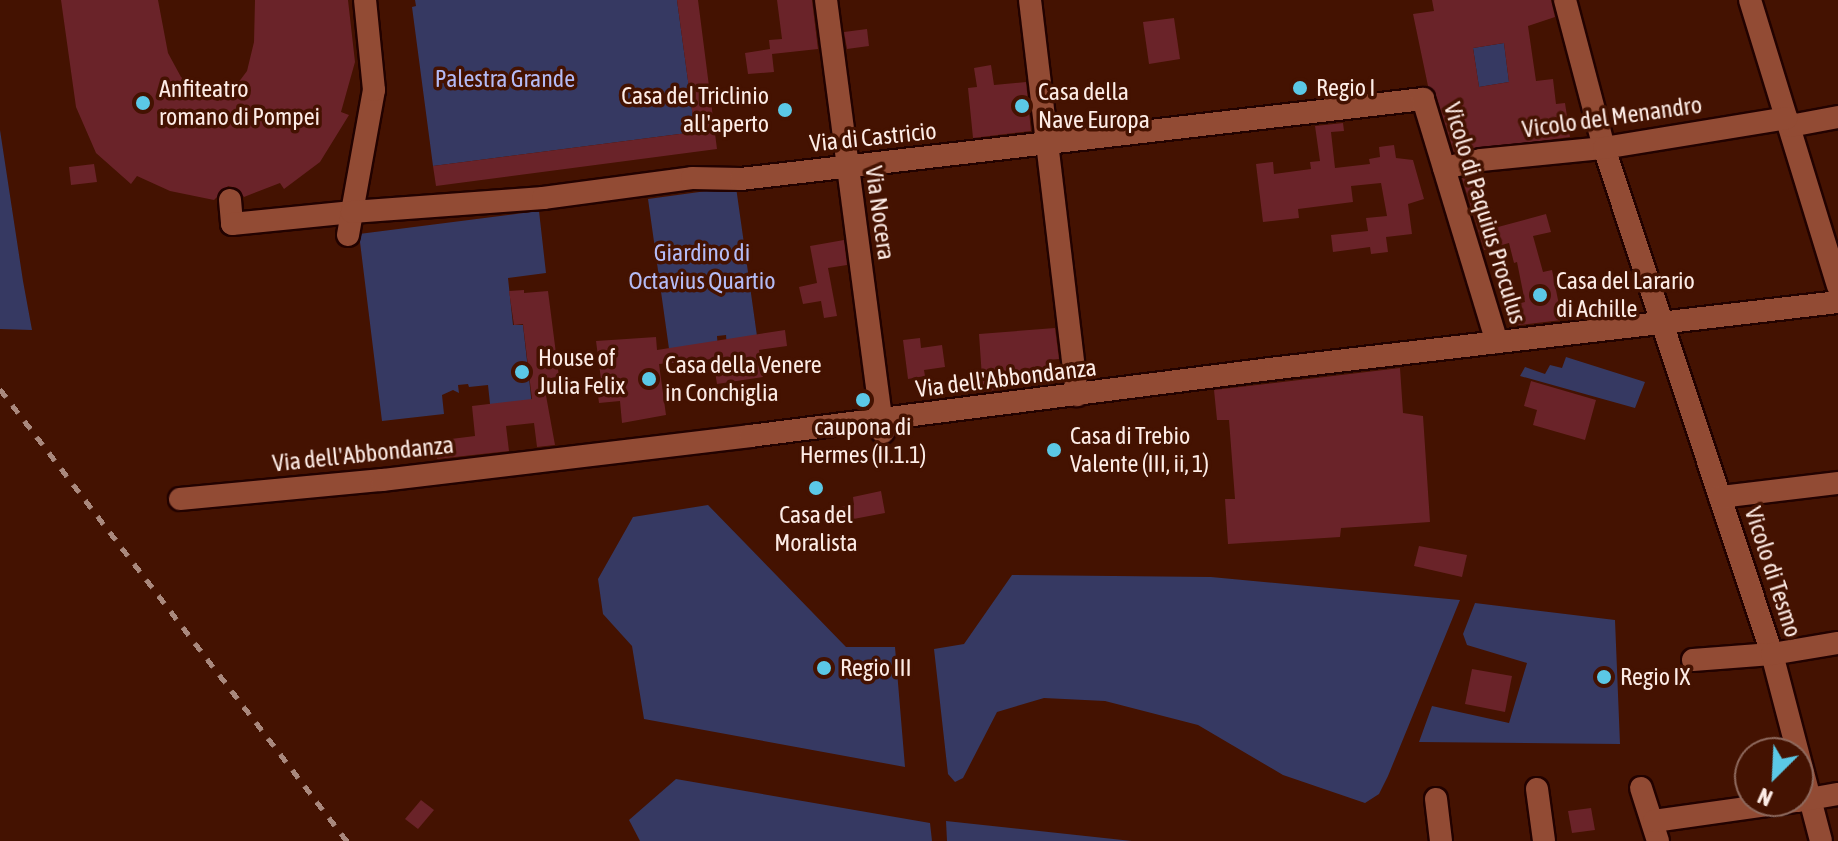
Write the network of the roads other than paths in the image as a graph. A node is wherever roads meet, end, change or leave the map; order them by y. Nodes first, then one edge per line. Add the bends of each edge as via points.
1 (365, 0) edge
2 (826, 0) edge
3 (1030, 0) edge
4 (1565, 0) edge
5 (1750, 0) edge
6 (1423, 99) joint
7 (1838, 117) edge
8 (1788, 122) junction
9 (1049, 143) junction
10 (1604, 148) junction
11 (847, 164) junction
12 (1444, 168) junction
13 (230, 200) dead end
14 (352, 212) junction
15 (348, 235) dead end
16 (1838, 286) edge
17 (1838, 302) edge
18 (1664, 323) junction
19 (1497, 342) junction
20 (1077, 395) junction
21 (882, 426) junction
22 (1838, 483) edge
23 (1720, 497) junction
24 (180, 499) dead end
25 (1838, 643) edge
26 (1772, 654) junction
27 (1693, 660) dead end
28 (1789, 737) edge
29 (1641, 788) dead end
30 (1537, 789) dead end
31 (1838, 794) edge
32 (1814, 798) edge
33 (1436, 799) dead end
34 (1734, 814) edge
35 (1810, 817) edge
36 (1656, 831) edge
37 (1441, 841) edge
38 (1544, 841) edge
39 (1821, 841) edge

1 - 14 street via 374,90
2 - 11 street, Via Nocera
3 - 9 street
4 - 10 street, Vicolo di Tesmo
5 - 8 street
6 - 9 street, Via di Castricio
6 - 12 street, Vicolo di Paquius Proculus
7 - 8 street, Vicolo del Menandro
8 - 10 street, Vicolo del Menandro
8 - 16 street
9 - 11 street, Via di Castricio
9 - 20 street
10 - 12 street, Vicolo del Menandro
10 - 18 street, Vicolo di Tesmo
11 - 14 street, Via di Castricio via 741,179 692,178 470,205
11 - 21 street, Via Nocera
12 - 19 street, Vicolo di Paquius Proculus
13 - 14 street, Via di Castricio via 232,224
14 - 15 street
17 - 18 street, Via dell'Abbondanza
18 - 19 street, Via dell'Abbondanza
18 - 23 street, Vicolo di Tesmo
19 - 20 street, Via dell'Abbondanza
20 - 21 street, Via dell'Abbondanza
21 - 24 street, Via dell'Abbondanza
22 - 23 street
23 - 26 street, Vicolo di Tesmo
25 - 26 street
26 - 27 street
26 - 28 street, Vicolo di Tesmo
29 - 36 street
30 - 38 street
31 - 32 street
33 - 37 street
34 - 36 street
35 - 39 street, Vicolo di Tesmo

